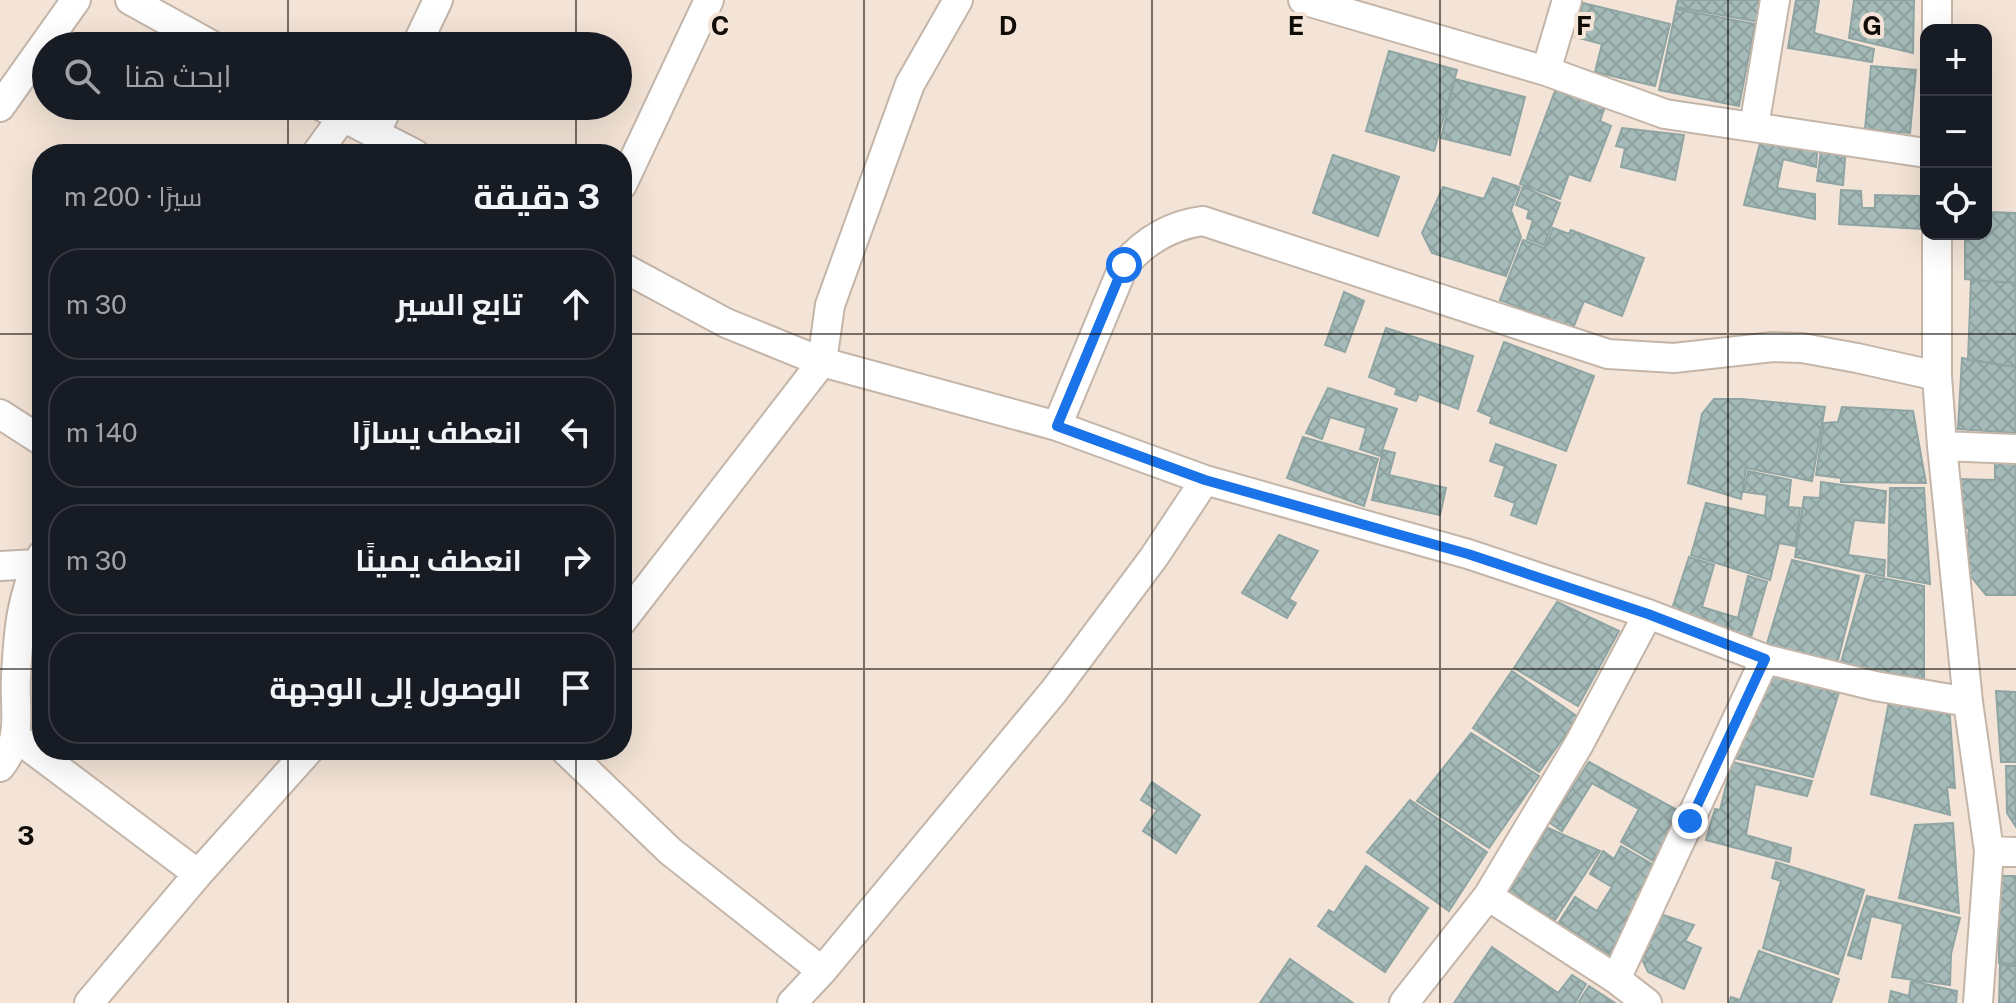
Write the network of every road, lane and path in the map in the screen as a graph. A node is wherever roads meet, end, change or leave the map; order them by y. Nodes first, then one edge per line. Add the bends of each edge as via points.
1 (76, 0) edge
2 (130, 0) edge
3 (438, 0) edge
4 (709, 0) edge
5 (958, 0) edge
6 (1303, 0) edge
7 (1567, 0) edge
8 (1775, 0) edge
9 (1937, 0) edge
10 (1937, 24) edge
11 (53, 32) edge
12 (188, 32) edge
13 (423, 32) edge
14 (32, 62) edge
15 (1546, 71) junction
16 (0, 107) edge
17 (328, 120) edge
18 (347, 120) edge
19 (382, 120) edge
20 (1754, 127) junction
21 (375, 134) junction
22 (320, 144) edge
23 (395, 144) edge
24 (1920, 152) edge
25 (632, 164) edge
26 (1937, 240) edge
27 (632, 272) edge
28 (822, 362) junction
29 (1937, 376) junction
30 (0, 414) edge
31 (1057, 426) junction
32 (32, 435) edge
33 (1942, 446) junction
34 (2016, 449) edge
35 (1205, 480) junction
36 (32, 561) edge
37 (0, 566) edge
38 (32, 577) edge
39 (632, 608) edge
40 (1648, 614) junction
41 (1765, 659) junction
42 (1968, 702) junction
43 (17, 738) junction
44 (32, 749) edge
45 (46, 760) edge
46 (300, 760) edge
47 (575, 760) edge
48 (0, 767) edge
49 (2002, 852) edge
50 (198, 874) junction
51 (1488, 896) junction
52 (822, 971) junction
53 (1616, 979) junction
54 (89, 1003) edge
55 (792, 1003) edge
56 (1404, 1003) edge
57 (1647, 1003) edge
58 (1978, 1003) edge

1 - 11 street
2 - 12 street
3 - 13 street
4 - 25 street
5 - 28 street via 910,84 830,305
6 - 15 street
7 - 15 street
8 - 20 street
9 - 10 street
14 - 16 street
15 - 20 street via 1665,114
17 - 22 street
18 - 21 street
19 - 21 street
20 - 24 street
21 - 23 street
26 - 29 street
27 - 28 street via 726,323
28 - 31 street
28 - 39 street
29 - 31 street via 1787,347 1674,358 1608,354 1203,221 1167,230 1124,265
29 - 33 street
30 - 32 street
31 - 35 street
33 - 34 street
33 - 42 street
35 - 40 street via 1468,554
35 - 52 street via 1054,691
36 - 37 street
38 - 43 street via 18,634
40 - 41 street
40 - 51 street via 1579,744
41 - 42 street
41 - 53 street
42 - 49 street
43 - 44 street
43 - 48 street
45 - 50 street
46 - 50 street
47 - 52 street via 670,851
49 - 58 street
50 - 54 street
51 - 53 street
51 - 56 street
52 - 55 street
53 - 57 street

